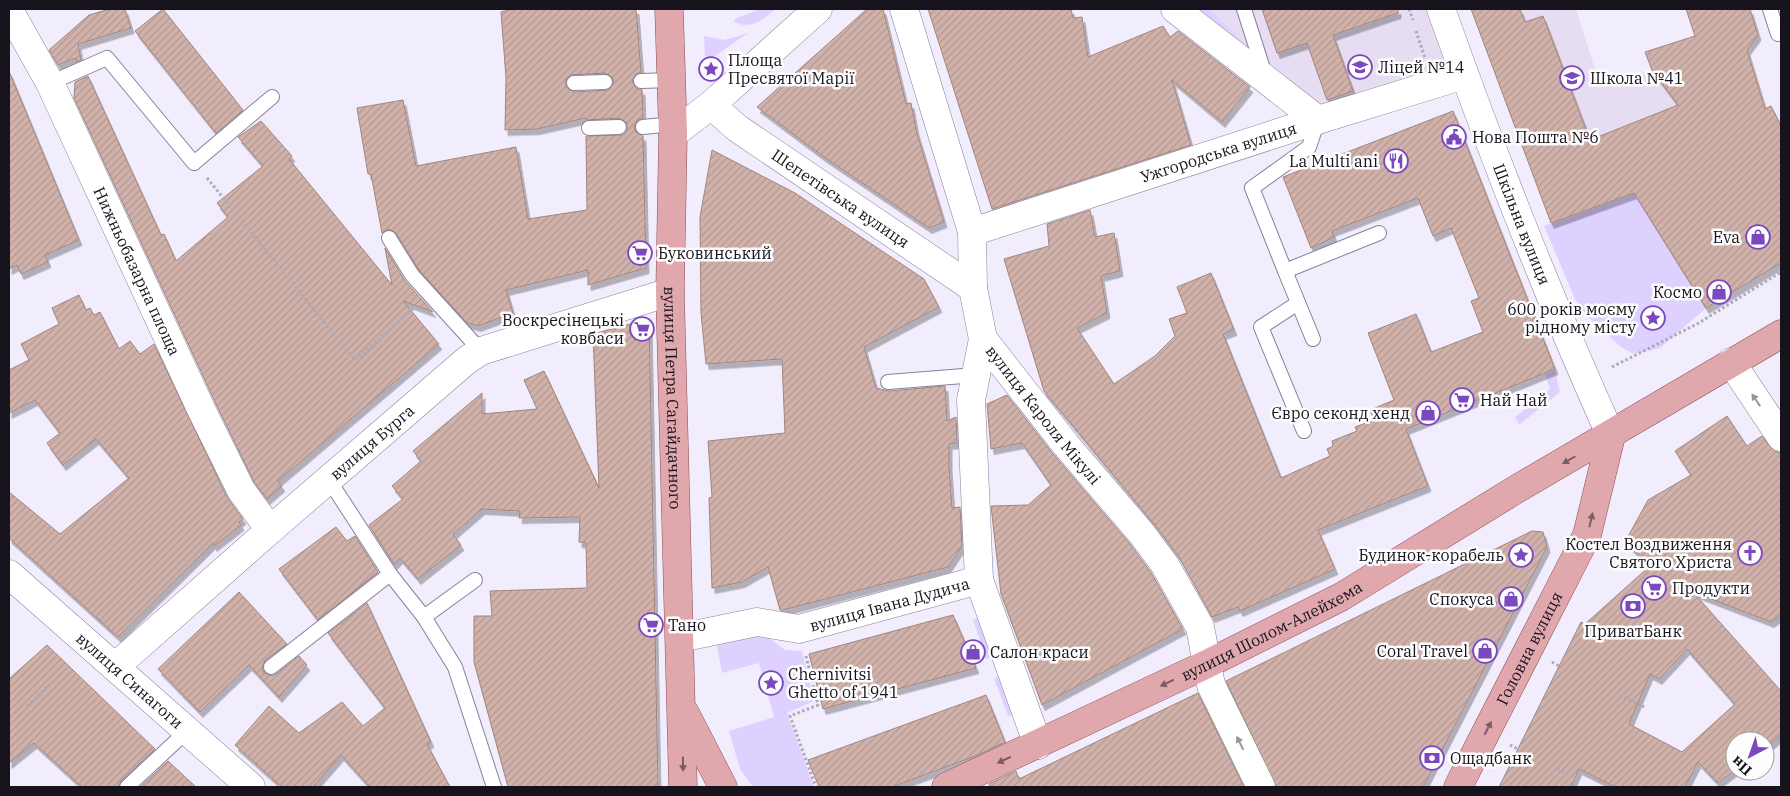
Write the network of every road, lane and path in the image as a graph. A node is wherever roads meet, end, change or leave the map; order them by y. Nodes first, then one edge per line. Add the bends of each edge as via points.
1 (669, 9) edge
2 (818, 9) edge
3 (904, 9) edge
4 (1175, 9) edge
5 (1244, 9) edge
6 (1441, 9) edge
7 (1770, 9) edge
8 (9, 10) edge
9 (1778, 34) dead end
10 (1464, 75) junction
11 (672, 80) junction
12 (1267, 80) junction
13 (641, 81) dead end
14 (605, 82) dead end
15 (50, 83) junction
16 (574, 83) dead end
17 (272, 97) dead end
18 (711, 105) junction
19 (1318, 120) junction
20 (619, 127) dead end
21 (643, 127) dead end
22 (589, 128) dead end
23 (673, 129) junction
24 (194, 163) junction
25 (972, 232) junction
26 (1379, 233) dead end
27 (389, 238) dead end
28 (1285, 271) junction
29 (1781, 272) edge
30 (973, 288) junction
31 (670, 292) junction
32 (1298, 303) junction
33 (415, 308) dead end
34 (1781, 334) edge
35 (983, 339) junction
36 (1313, 339) dead end
37 (481, 352) junction
38 (1731, 362) junction
39 (1582, 372) junction
40 (976, 375) junction
41 (888, 382) dead end
42 (1304, 431) dead end
43 (1611, 436) junction
44 (1781, 437) edge
45 (329, 480) junction
46 (270, 530) junction
47 (9, 574) edge
48 (390, 574) junction
49 (475, 580) dead end
50 (979, 580) junction
51 (424, 617) junction
52 (799, 629) junction
53 (680, 638) junction
54 (1207, 664) junction
55 (116, 666) junction
56 (271, 667) dead end
57 (50, 684) dead end
58 (1620, 696) dead end
59 (26, 706) dead end
60 (681, 706) junction
61 (1644, 707) dead end
62 (187, 731) junction
63 (1510, 744) dead end
64 (1038, 745) junction
65 (1518, 749) dead end
66 (488, 767) junction
67 (1556, 769) dead end
68 (1577, 779) dead end
69 (962, 784) edge
70 (127, 787) edge
71 (251, 787) edge
72 (481, 787) edge
73 (494, 787) edge
74 (683, 787) edge
75 (722, 787) edge
76 (816, 787) edge
77 (1261, 787) edge
78 (1458, 787) edge

1 - 11 main road, вулиця Петра Сагайдачного
2 - 18 street
3 - 25 street, вулиця Кароля Мікулі
4 - 12 street
5 - 12 lane
6 - 10 street, Шкільна вулиця
7 - 9 lane
8 - 15 street, Нижньобазарна площа
10 - 19 street, Ужгородська вулиця
10 - 39 street, Шкільна вулиця
11 - 13 lane
11 - 23 main road, вулиця Петра Сагайдачного
12 - 19 street
14 - 16 lane
15 - 24 lane via 107,58
15 - 46 street, Нижньобазарна площа via 201,409 242,490
17 - 24 lane
18 - 23 street
18 - 30 street, Шепетівська вулиця via 737,128
19 - 25 street, Ужгородська вулиця
19 - 28 lane via 1308,147 1252,188
20 - 22 lane
21 - 23 lane
23 - 31 main road, вулиця Петра Сагайдачного
24 - 33 path via 355,360
25 - 30 street, вулиця Кароля Мікулі
26 - 28 lane
27 - 37 lane via 412,276
28 - 32 lane
29 - 39 path via 1697,324 1608,369
30 - 35 street, вулиця Кароля Мікулі
31 - 37 street, вулиця Бурга
31 - 53 main road, вулиця Петра Сагайдачного
32 - 36 lane
32 - 42 lane via 1261,327
34 - 38 main road
35 - 40 street, вулиця Івана Дудича
35 - 54 street, вулиця Кароля Мікулі via 1165,565 1200,627
37 - 45 street, вулиця Бурга via 467,360
38 - 43 main road
44 -> 38 street
39 - 43 street, Шкільна вулиця
40 - 41 lane
40 - 50 street, вулиця Івана Дудича via 970,400
43 -> 54 main road, вулиця Шолом-Алейхема via 1515,490 1341,597
78 -> 43 main road, Головна вулиця via 1587,535
45 - 46 street, вулиця Бурга
45 - 48 lane
46 - 55 street, вулиця Бурга
47 - 55 street, вулиця Синагоги
48 - 51 lane
48 - 56 lane
49 - 51 lane
50 - 52 street, вулиця Івана Дудича
50 - 64 street
51 - 66 lane via 456,668
52 - 53 street, вулиця Івана Дудича via 757,622
52 - 76 path via 818,705 790,716
53 - 60 main road, вулиця Петра Сагайдачного
54 -> 64 main road, вулиця Шолом-Алейхема
77 -> 54 street, вулиця Кароля Мікулі via 1211,685
55 - 62 street, вулиця Синагоги
57 - 59 path
58 - 61 path
60 -> 74 main road, вулиця Петра Сагайдачного
60 - 75 main road
62 - 70 lane
62 - 71 street, вулиця Синагоги
63 - 65 path
64 -> 69 main road, вулиця Шолом-Алейхема
66 - 72 lane
66 - 73 lane
67 - 68 path

